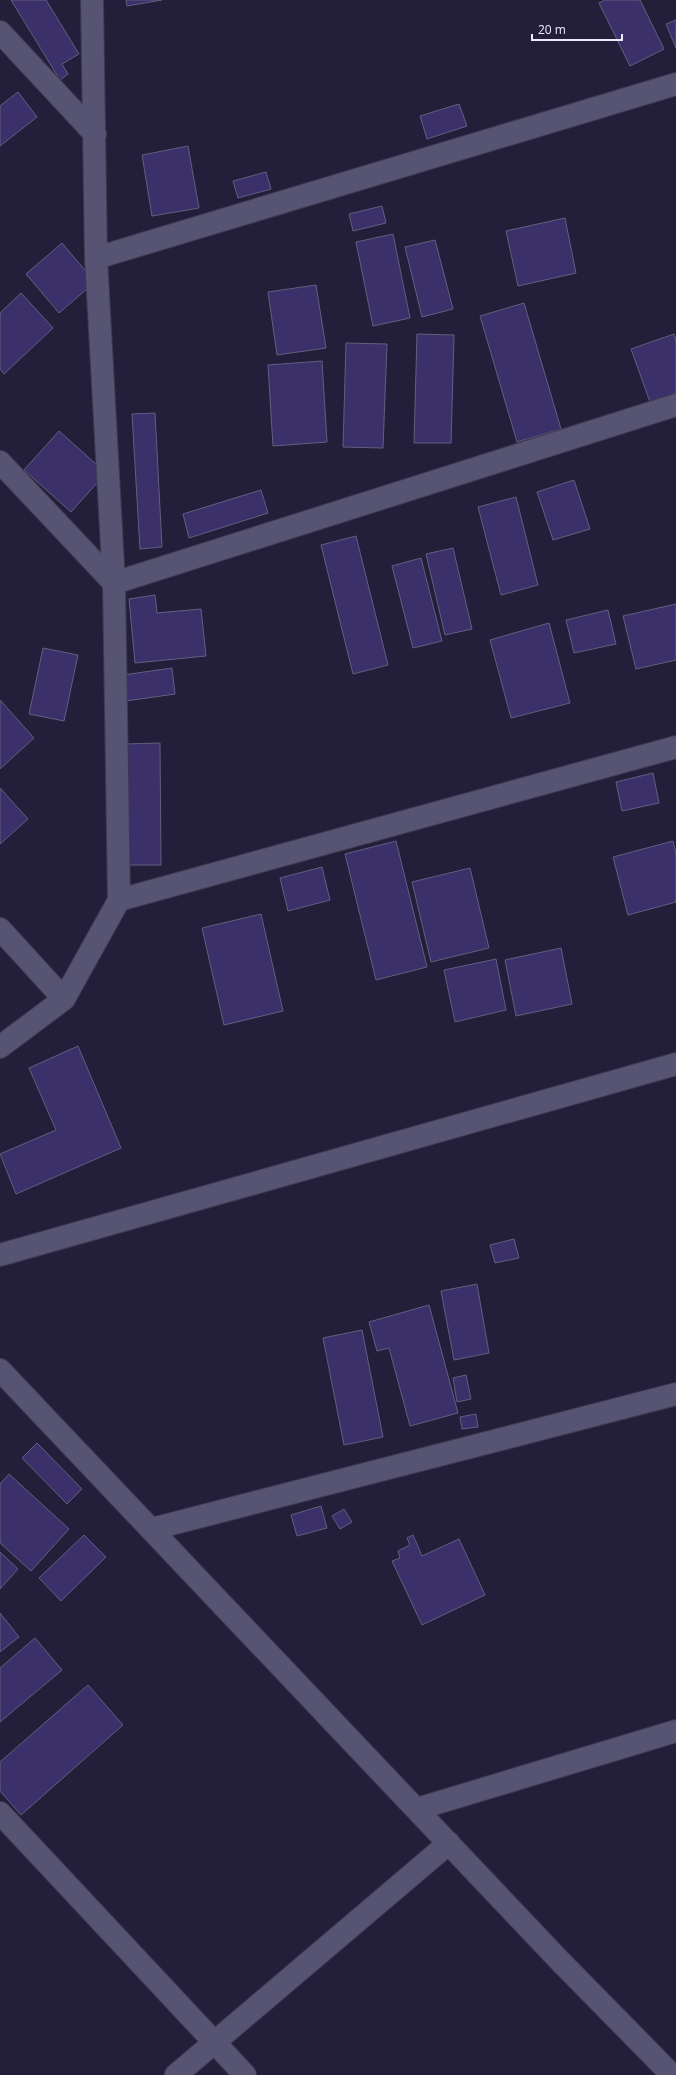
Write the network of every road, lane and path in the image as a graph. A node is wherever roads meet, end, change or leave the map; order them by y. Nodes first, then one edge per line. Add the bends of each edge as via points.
1 (92, 0) edge
2 (0, 32) edge
3 (676, 84) edge
4 (95, 134) junction
5 (96, 258) junction
6 (676, 405) edge
7 (0, 462) edge
8 (114, 584) junction
9 (676, 746) edge
10 (119, 900) junction
11 (0, 929) edge
12 (64, 999) junction
13 (0, 1047) edge
14 (676, 1064) edge
15 (0, 1255) edge
16 (0, 1370) edge
17 (676, 1394) edge
18 (152, 1529) junction
19 (676, 1731) edge
20 (417, 1809) junction
21 (0, 1813) edge
22 (448, 1843) junction
23 (214, 2041) junction
24 (176, 2075) edge
25 (245, 2075) edge
26 (672, 2075) edge

1 - 4 street
2 - 4 street
3 - 5 street
4 - 5 street
5 - 8 street
6 - 8 street
7 - 8 street
8 - 10 street
9 - 10 street
10 - 12 street
11 - 12 street
12 - 13 street
14 - 15 street
16 - 18 street
17 - 18 street
18 - 20 street
19 - 20 street
20 - 22 street
21 - 23 street
22 - 23 street
22 - 26 street
23 - 24 street
23 - 25 street

